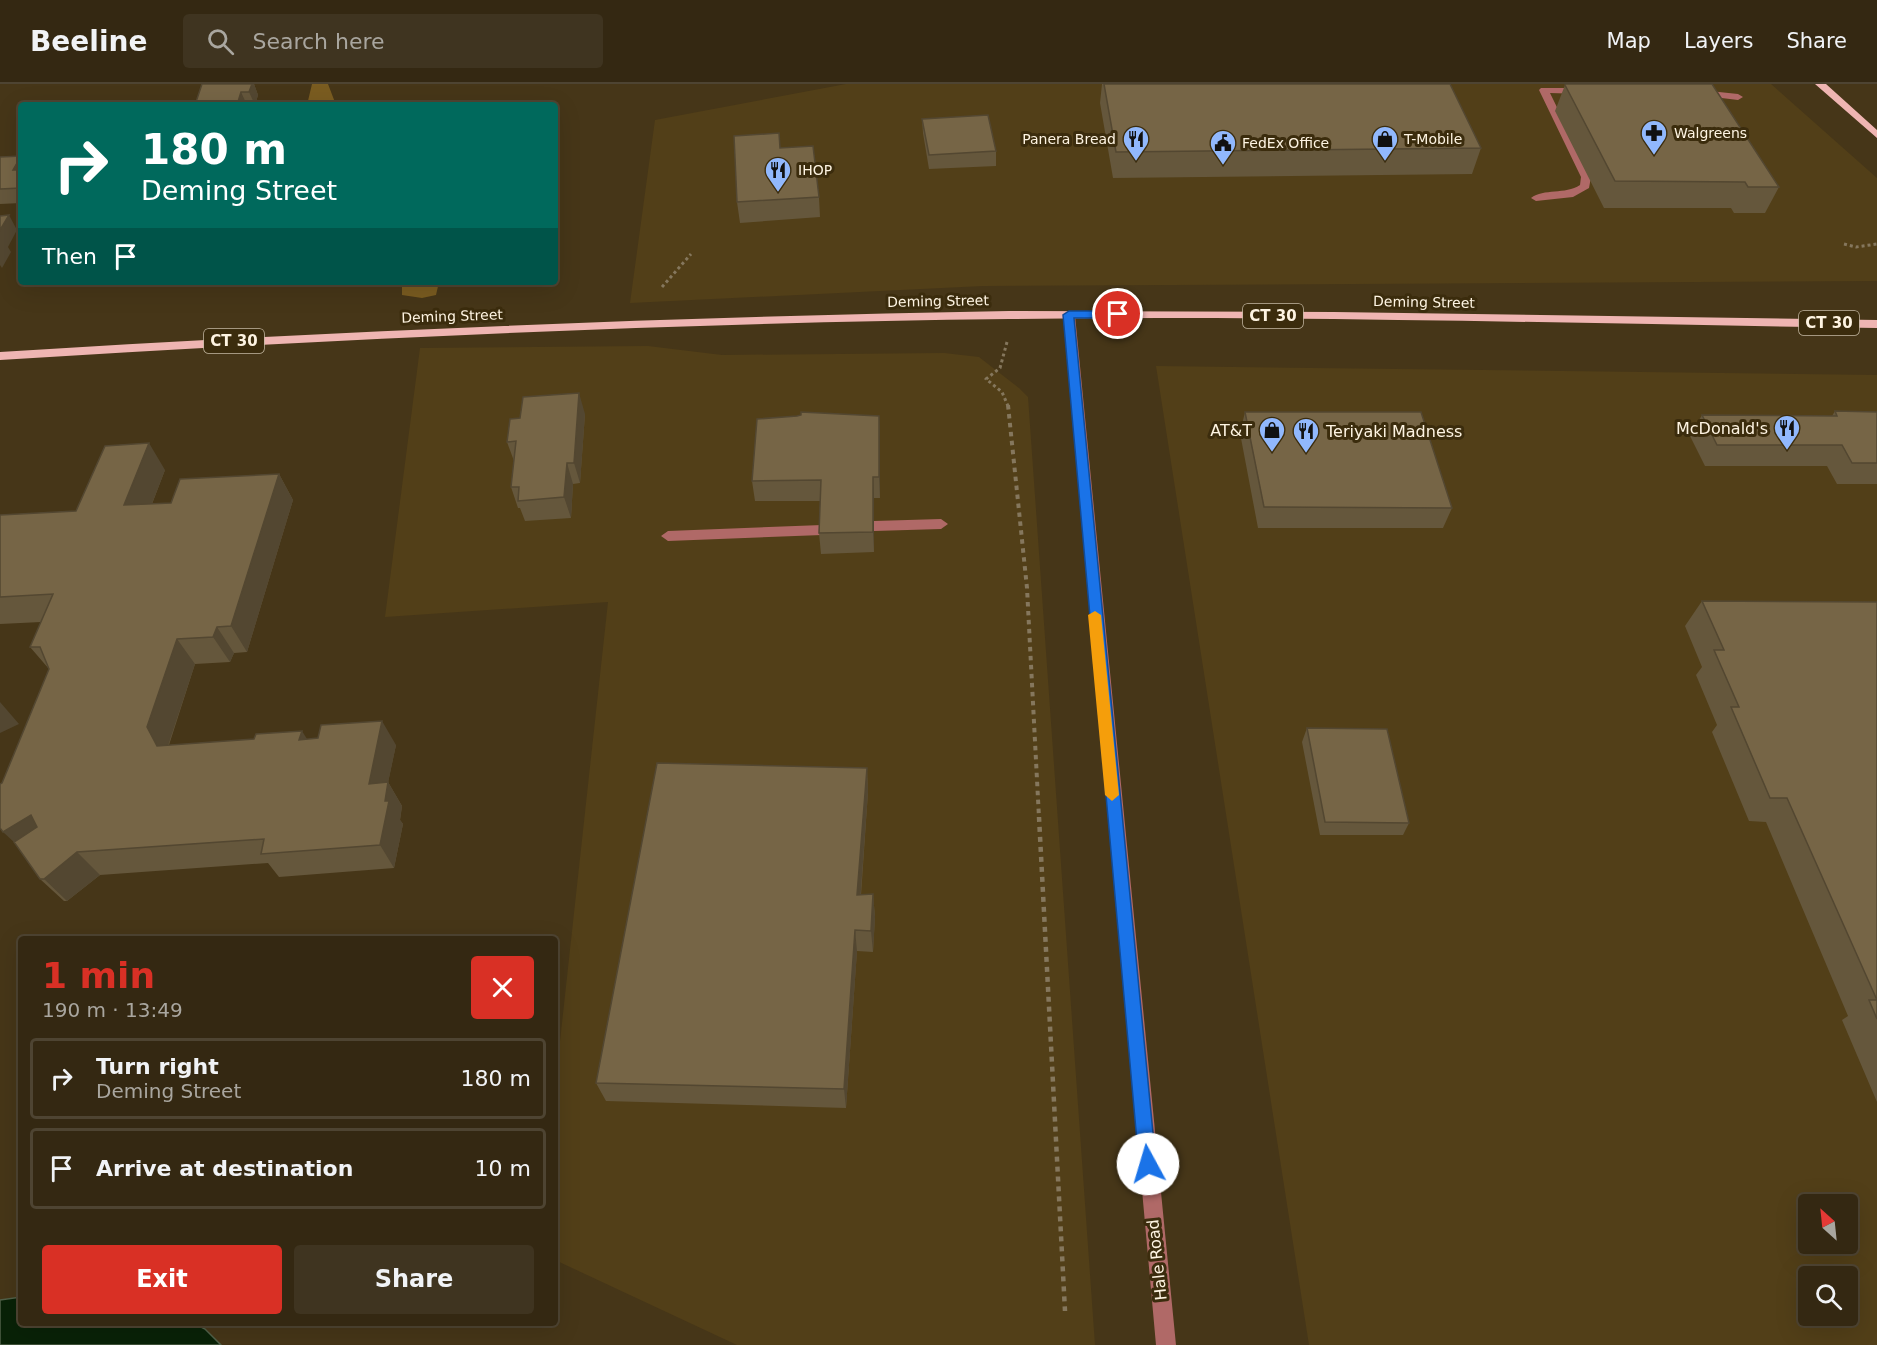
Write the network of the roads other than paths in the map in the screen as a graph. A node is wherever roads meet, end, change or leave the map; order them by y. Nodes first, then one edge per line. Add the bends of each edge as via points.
1 (1820, 84) edge
2 (1591, 91) edge
3 (1685, 93) edge
4 (1738, 97) dead end
5 (1877, 135) edge
6 (1536, 198) dead end
7 (1069, 315) junction
8 (1877, 324) edge
9 (0, 356) edge
10 (941, 524) dead end
11 (874, 526) edge
12 (822, 530) edge
13 (668, 536) dead end
14 (1166, 1345) edge

1 - 5 main road
2 - 6 street via 1544,90 1586,177 1585,186 1573,194
3 - 4 street
7 - 8 main road, Deming Street / CT 30
7 - 9 main road, Deming Street / CT 30 via 446,331
7 - 14 street, Hale Road
10 - 11 street
12 - 13 street

